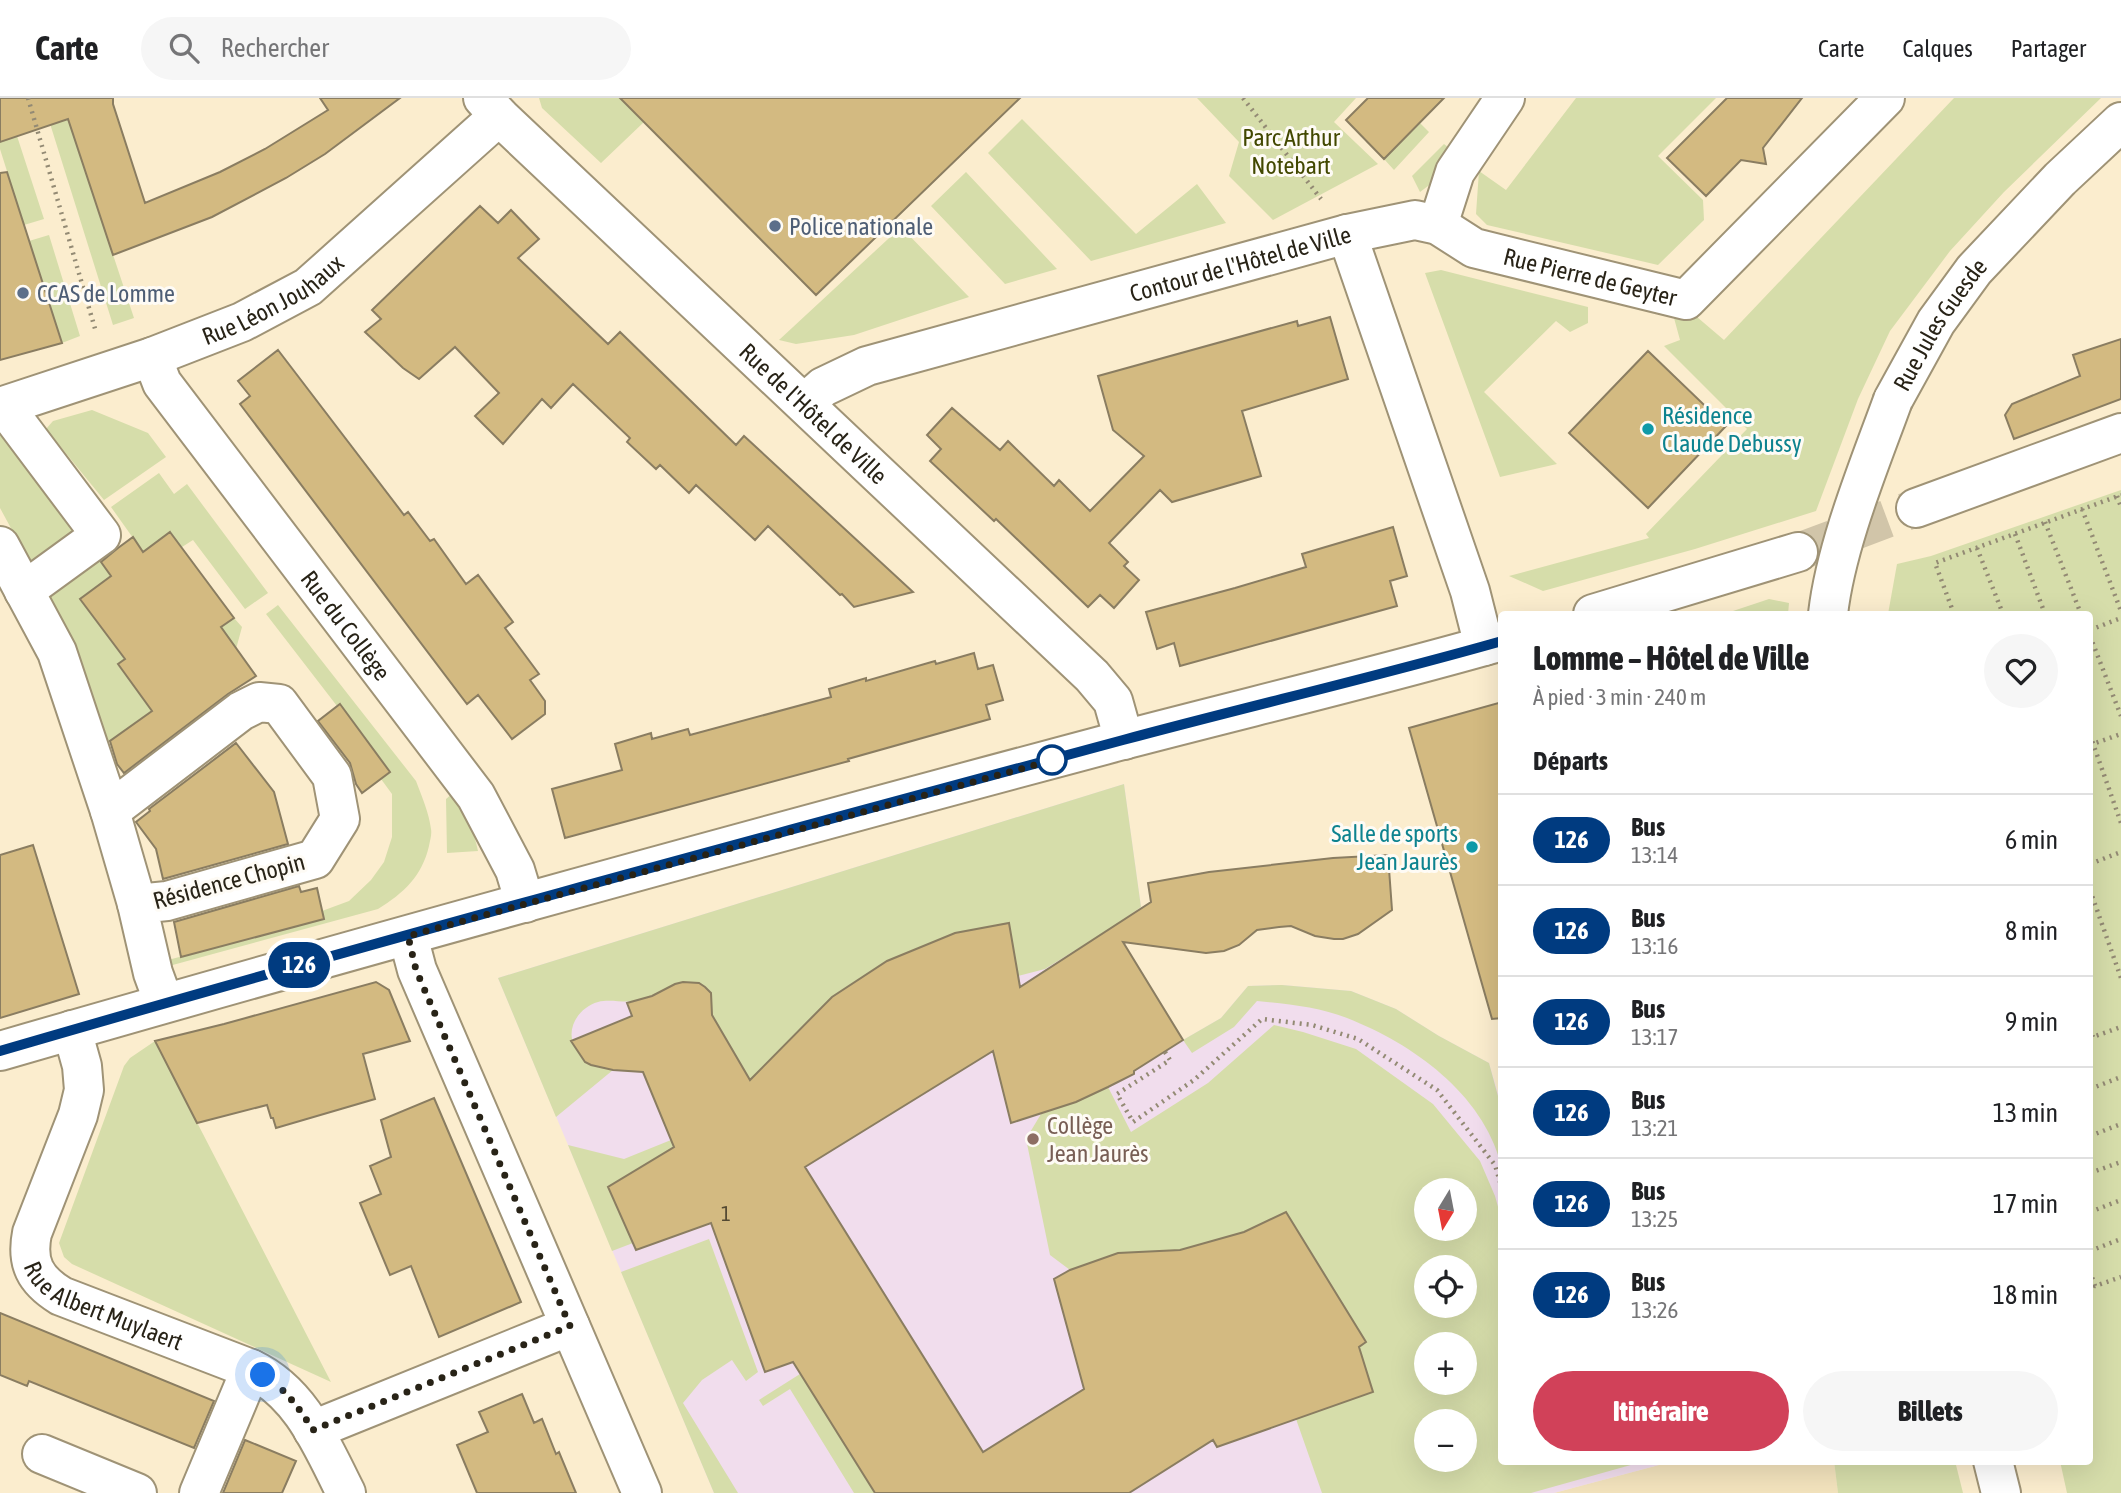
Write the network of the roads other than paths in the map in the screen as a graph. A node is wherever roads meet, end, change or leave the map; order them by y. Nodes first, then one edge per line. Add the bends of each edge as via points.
1 (1505, 98) edge
2 (1885, 98) edge
3 (491, 107) edge
4 (2121, 122) edge
5 (1438, 225) junction
6 (1347, 234) junction
7 (152, 357) junction
8 (805, 403) junction
9 (2, 406) edge
10 (2121, 433) edge
11 (1916, 508) tunnel mouth
12 (0, 546) edge
13 (1798, 552) tunnel mouth
14 (24, 591) junction
15 (1603, 611) edge
16 (1828, 611) edge
17 (1493, 643) edge
18 (1124, 740) junction
19 (110, 811) junction
20 (525, 903) junction
21 (137, 904) junction
22 (408, 936) junction
23 (164, 1003) junction
24 (72, 1030) junction
25 (0, 1051) edge
26 (570, 1326) junction
27 (251, 1370) junction
28 (313, 1430) junction
29 (42, 1454) dead end
30 (1994, 1465) edge
31 (332, 1485) edge
32 (137, 1493) edge
33 (199, 1493) edge
34 (642, 1493) edge
35 (2001, 1493) edge

1 - 5 street via 1455,172
2 - 5 street, Rue Pierre de Geyter via 1686,300 1474,248
3 - 7 street, Rue Léon Jouhaux via 308,287 242,322
3 - 8 street, Rue de l'Hôtel de Ville
4 - 16 street, Rue Jules Guesde, bridge via 1974,270 1936,321 1893,400 1845,539
5 - 6 street, Rue Pierre de Geyter via 1415,220
6 - 8 street, Contour de l'Hôtel de Ville via 867,366 823,387
6 - 17 street, Contour de l'Hôtel de Ville via 1470,591
7 - 9 street, Rue Léon Jouhaux
7 - 20 street, Rue du Collège via 162,383 476,796 515,870
8 - 18 street, Rue de l'Hôtel de Ville via 1104,688 1113,701
9 - 14 street via 101,535
10 - 11 street
12 - 14 street, Résidence Chopin
13 - 15 street
14 - 19 street, Résidence Chopin via 57,652
17 - 18 street
18 - 20 street
19 - 21 street, Résidence Chopin
19 - 21 street, Résidence Chopin via 259,702 279,704 332,776 340,819 315,859 167,901
20 - 22 street
21 - 23 street, Résidence Chopin
22 - 23 street
22 - 26 street via 416,970
23 - 24 street
24 - 25 street
24 - 27 street, Rue Albert Muylaert via 84,1090 32,1233 30,1254 35,1271 61,1296
26 - 28 street
26 - 34 street
27 - 28 street, Rue Albert Muylaert via 283,1390
27 - 33 street
28 - 31 street, Rue Albert Muylaert
29 - 32 street
30 - 35 street

